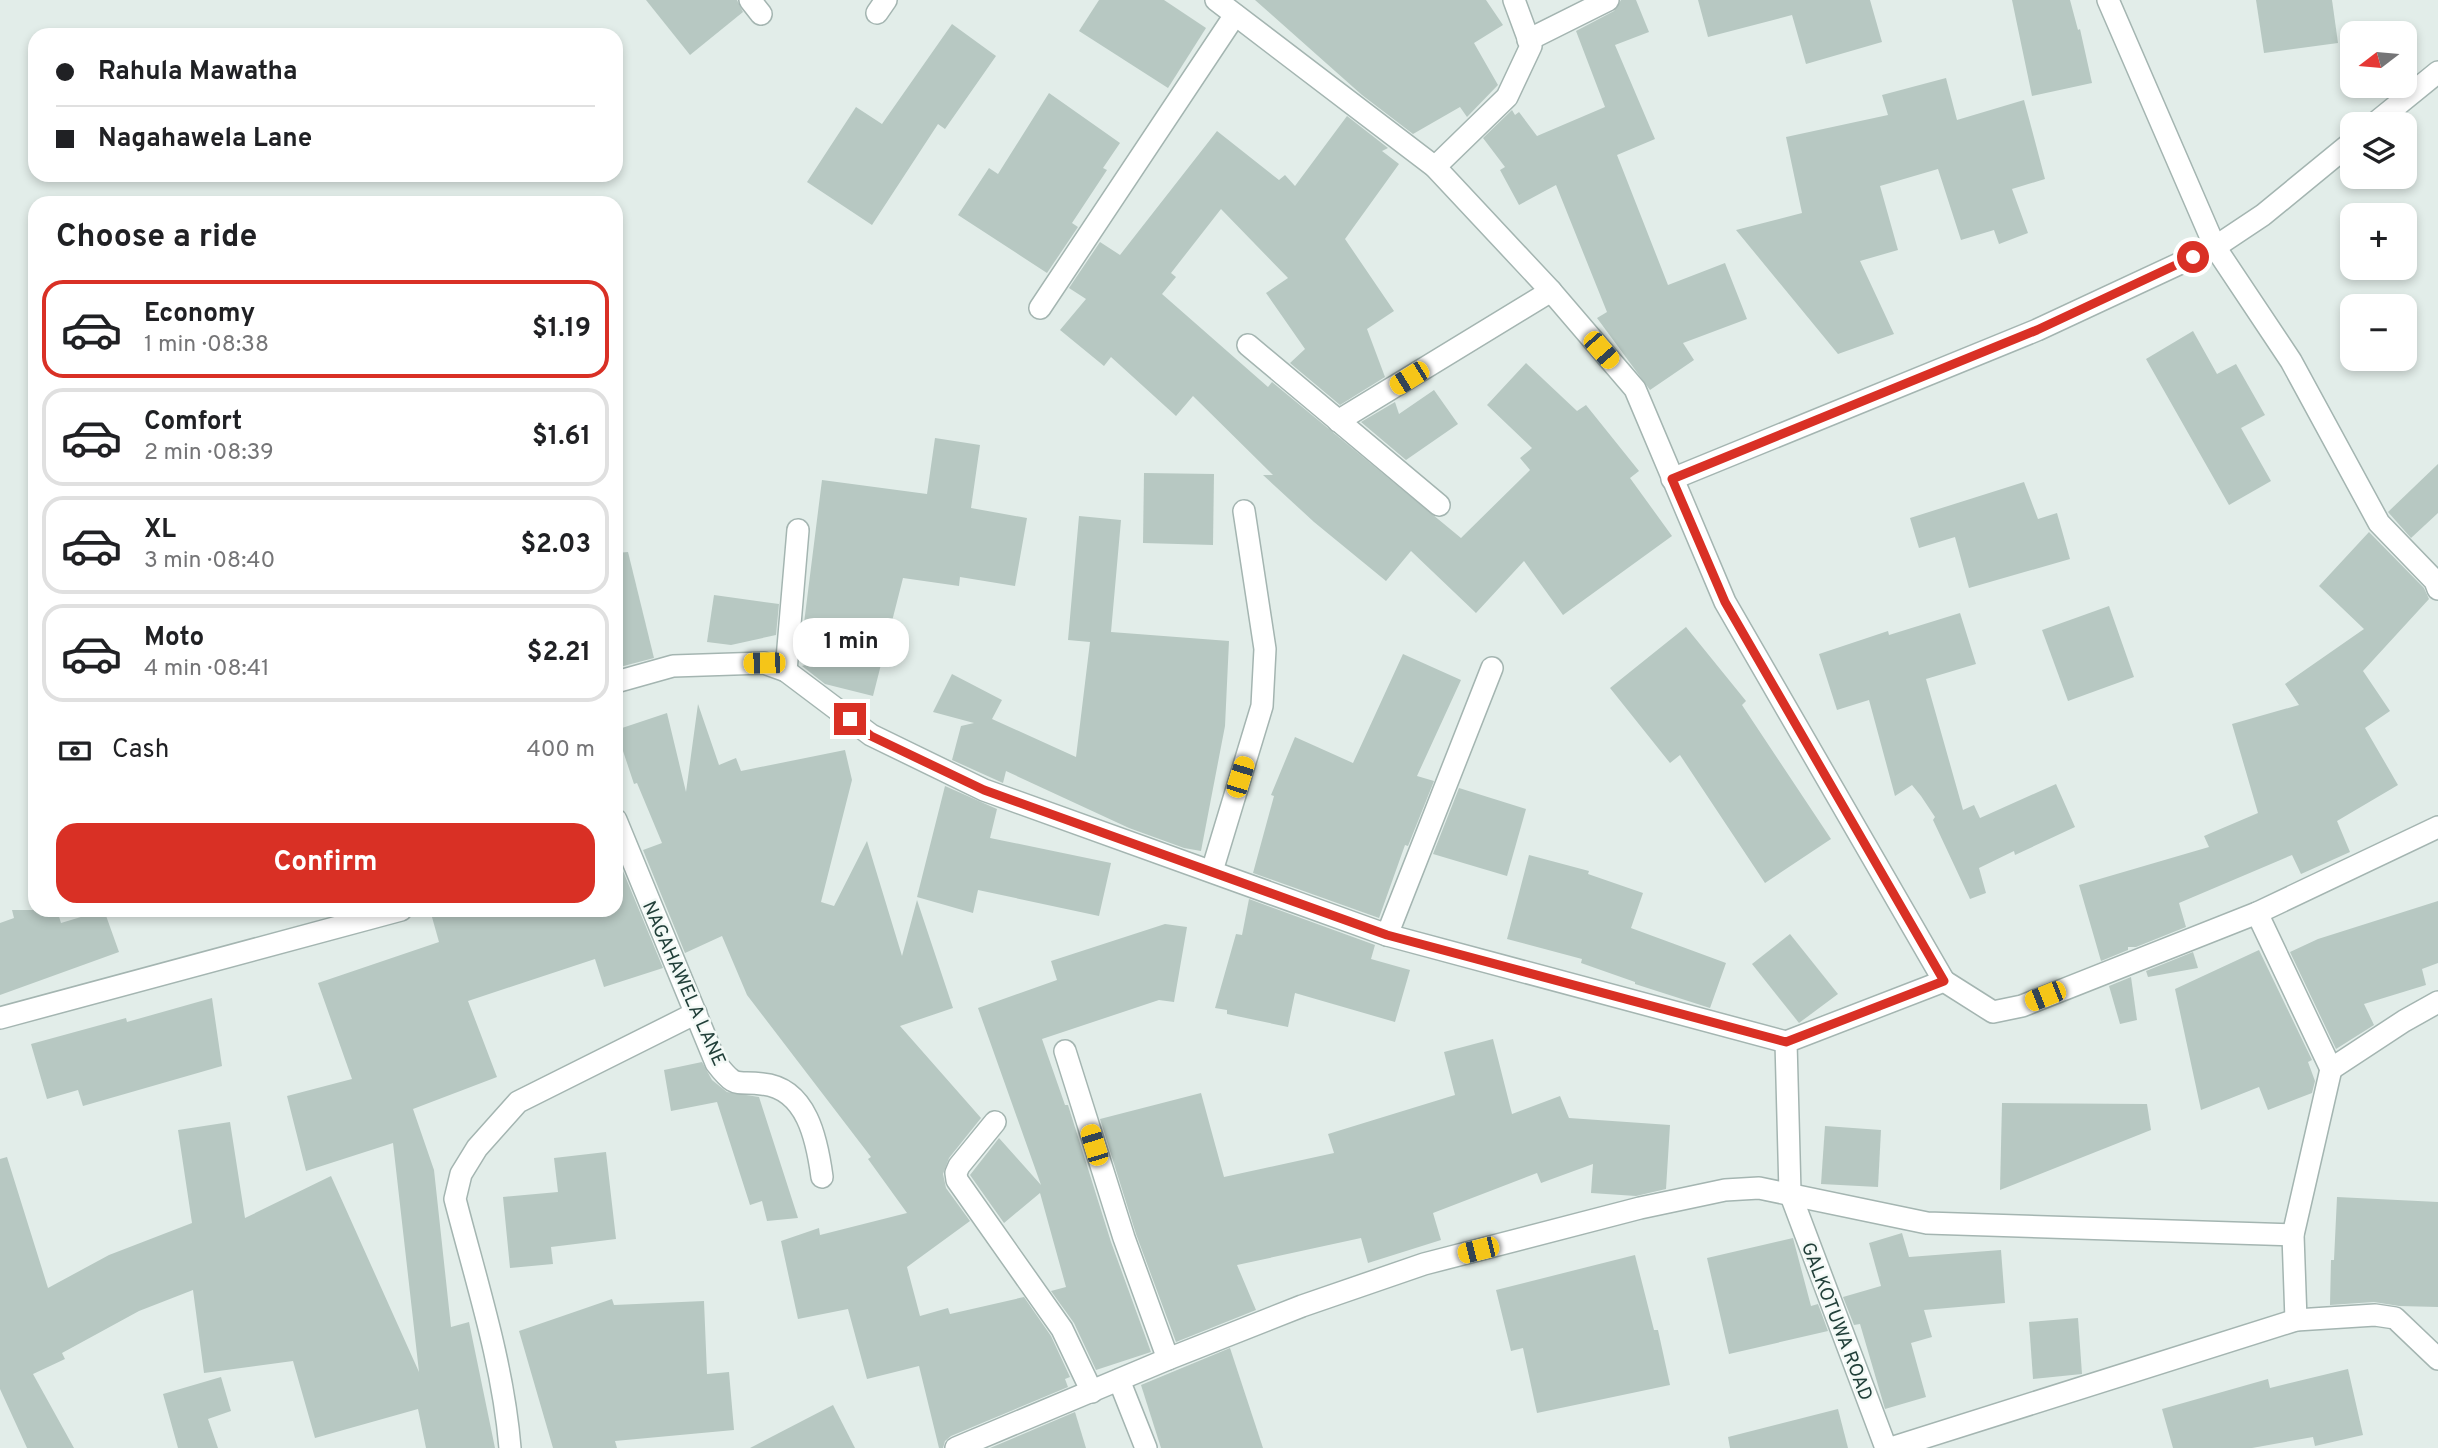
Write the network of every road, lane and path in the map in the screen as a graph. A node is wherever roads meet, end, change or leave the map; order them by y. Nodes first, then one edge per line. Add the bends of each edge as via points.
1 (1216, 0) edge
2 (1514, 0) edge
3 (1608, 0) edge
4 (2108, 0) edge
5 (1235, 15) junction
6 (1528, 40) junction
7 (2438, 72) edge
8 (2389, 112) edge
9 (2340, 152) edge
10 (1435, 167) junction
11 (2215, 247) junction
12 (1551, 291) junction
13 (1040, 308) dead end
14 (1248, 345) dead end
15 (1338, 421) junction
16 (1672, 479) junction
17 (1439, 505) dead end
18 (1244, 511) dead end
19 (798, 530) dead end
20 (2438, 589) edge
21 (1492, 668) dead end
22 (786, 671) junction
23 (623, 680) edge
24 (2438, 827) edge
25 (623, 855) edge
26 (1212, 872) junction
27 (2258, 913) junction
28 (375, 917) edge
29 (1387, 935) junction
30 (1944, 981) junction
31 (2438, 1002) edge
32 (696, 1013) junction
33 (0, 1018) edge
34 (1786, 1042) junction
35 (1065, 1051) dead end
36 (2331, 1069) junction
37 (995, 1122) dead end
38 (822, 1177) dead end
39 (1790, 1193) junction
40 (2293, 1235) junction
41 (2296, 1320) junction
42 (1168, 1359) junction
43 (2438, 1359) edge
44 (1119, 1380) junction
45 (1092, 1392) junction
46 (510, 1448) edge
47 (956, 1448) edge
48 (1146, 1448) edge
49 (1885, 1448) edge
50 (1891, 1448) edge

1 - 5 street
2 - 6 street
3 - 6 street
4 - 11 street
5 - 10 street
5 - 13 street
6 - 10 street via 1531,46 1507,97
7 - 8 street
9 - 11 street via 2263,215
10 - 12 street
11 - 16 street via 2037,330
11 - 20 street via 2291,361 2379,523
12 - 15 street
12 - 16 street via 1635,389
14 - 15 street
15 - 17 street
16 - 30 street via 1725,602
18 - 26 street via 1265,649 1262,706
19 - 22 street
21 - 29 street
22 - 23 street via 764,663 673,666
22 - 26 street via 871,736 984,790
24 - 27 street
25 - 32 street, NAGAHAWELA LANE
26 - 29 street
27 - 30 street via 2022,1006 1993,1012
27 - 36 street
28 - 33 street
29 - 34 street
30 - 34 street
31 - 36 street
32 - 38 street, NAGAHAWELA LANE via 716,1063 727,1077 743,1085 763,1084 791,1093 817,1142
32 - 46 street via 518,1101 461,1174 455,1199 495,1352
34 - 39 street, GALKOTUWA ROAD
35 - 42 street
36 - 40 street
37 - 45 street via 959,1166 957,1180 1062,1329
39 - 40 street via 1927,1223
39 - 42 street via 1759,1188 1725,1190 1424,1264
39 - 49 street, GALKOTUWA ROAD
40 - 41 street
41 - 43 street via 2395,1318
41 - 50 street
42 - 44 street
44 - 45 street
44 - 48 street
45 - 47 street

